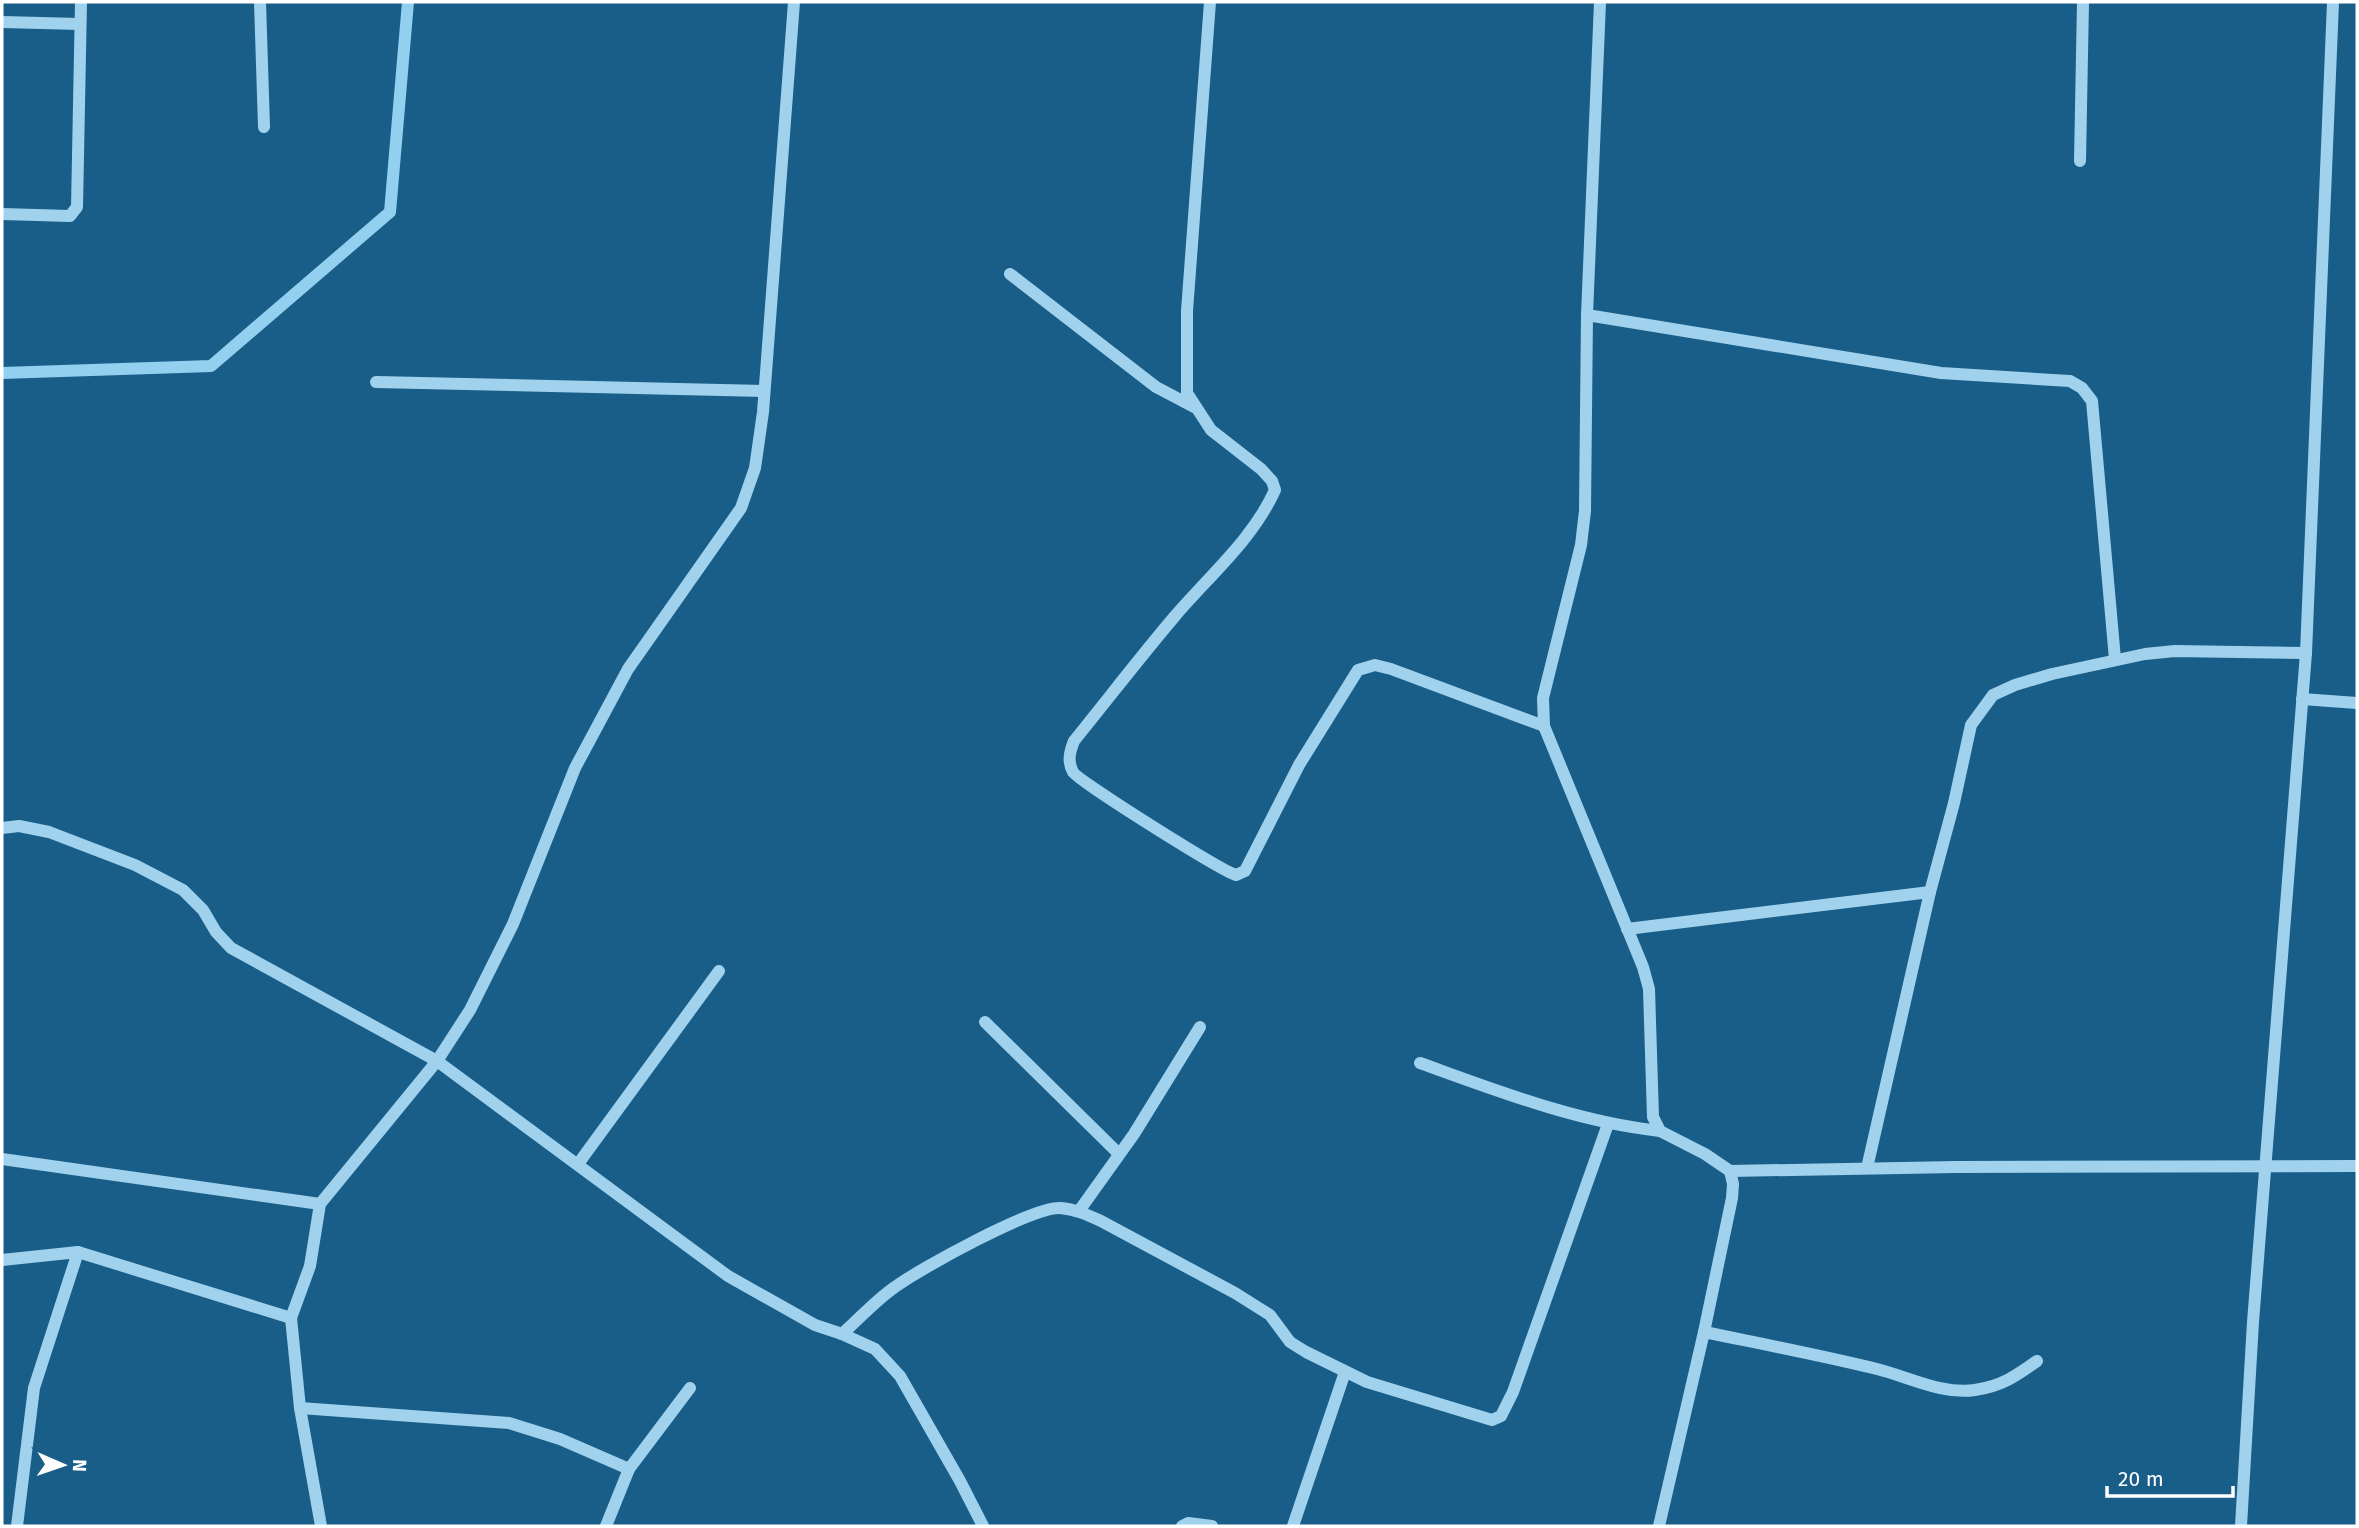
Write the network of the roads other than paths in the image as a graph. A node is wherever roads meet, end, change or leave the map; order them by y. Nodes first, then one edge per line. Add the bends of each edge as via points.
1 (81, 2) edge
2 (260, 2) edge
3 (794, 2) edge
4 (1210, 2) edge
5 (1600, 2) edge
6 (2083, 2) edge
7 (2333, 2) edge
8 (2, 22) edge
9 (80, 24) junction
10 (264, 127) dead end
11 (2080, 161) dead end
12 (2, 214) edge
13 (1010, 274) dead end
14 (1587, 315) junction
15 (376, 382) dead end
16 (764, 391) junction
17 (1198, 408) junction
18 (2306, 653) junction
19 (2115, 659) junction
20 (2302, 699) junction
21 (2357, 703) edge
22 (1544, 726) junction
23 (2, 828) edge
24 (1930, 892) junction
25 (1627, 929) junction
26 (719, 971) dead end
27 (985, 1022) dead end
28 (1200, 1027) dead end
29 (437, 1061) junction
30 (1420, 1063) dead end
31 (1608, 1124) junction
32 (1660, 1130) junction
33 (1119, 1154) junction
34 (2, 1159) edge
35 (578, 1164) junction
36 (2265, 1166) junction
37 (2357, 1167) edge
38 (1867, 1168) junction
39 (1730, 1171) junction
40 (320, 1204) junction
41 (1079, 1211) junction
42 (78, 1252) junction
43 (2, 1260) edge
44 (291, 1318) junction
45 (1704, 1332) junction
46 (842, 1334) junction
47 (2037, 1361) dead end
48 (1345, 1371) junction
49 (690, 1388) dead end
50 (300, 1408) junction
51 (629, 1469) junction
52 (16, 1526) edge
53 (321, 1526) edge
54 (606, 1526) edge
55 (983, 1526) edge
56 (1182, 1526) edge
57 (1213, 1526) edge
58 (1293, 1526) edge
59 (1659, 1526) edge
60 (2241, 1526) edge

1 - 9 street
2 - 10 street
3 - 16 street
4 - 17 street via 1186,349 1187,393
5 - 14 street
6 - 11 street
7 - 18 street
8 - 9 street
9 - 12 street via 77,208 70,216 59,217
13 - 17 street via 1156,387
14 - 19 street via 1941,373 2070,381 2082,388 2092,401
14 - 22 street via 1585,511 1581,545 1543,698
15 - 16 street
16 - 29 street via 755,468 741,509 628,669 575,768 513,924 470,1010
17 - 22 street via 1211,430 1261,470 1275,490 1266,510 1235,550 1074,741 1069,761 1074,775 1236,876 1245,871 1300,765 1358,670 1375,665 1391,669
18 - 19 street via 2175,651
18 - 20 street
19 - 24 street via 1993,695 1971,725
20 - 21 street
20 - 36 street
22 - 25 street
23 - 29 street via 48,832 135,865 183,890 231,948
24 - 25 street
24 - 38 street
25 - 32 street via 1649,989 1652,1106
26 - 35 street
27 - 33 street
28 - 33 street
29 - 35 street
29 - 40 street
30 - 31 street
31 - 32 street
31 - 48 street via 1501,1416 1492,1420 1390,1390
32 - 39 street
33 - 41 street
34 - 40 street
35 - 46 street via 728,1276 815,1325
36 - 37 street
36 - 38 street
36 - 60 street
38 - 39 street
39 - 45 street via 1732,1198
40 - 44 street via 310,1266
41 - 46 street via 1037,1212 938,1261 893,1288
41 - 48 street via 1235,1293 1270,1315 1290,1342
42 - 43 street
42 - 44 street
42 - 52 street via 34,1388
44 - 50 street
45 - 47 street via 1845,1362 1932,1387 1973,1390 2006,1383
45 - 59 street
46 - 55 street via 874,1349 900,1376
48 - 58 street
49 - 51 street
50 - 51 street via 509,1423
50 - 53 street
51 - 54 street
56 - 57 street

